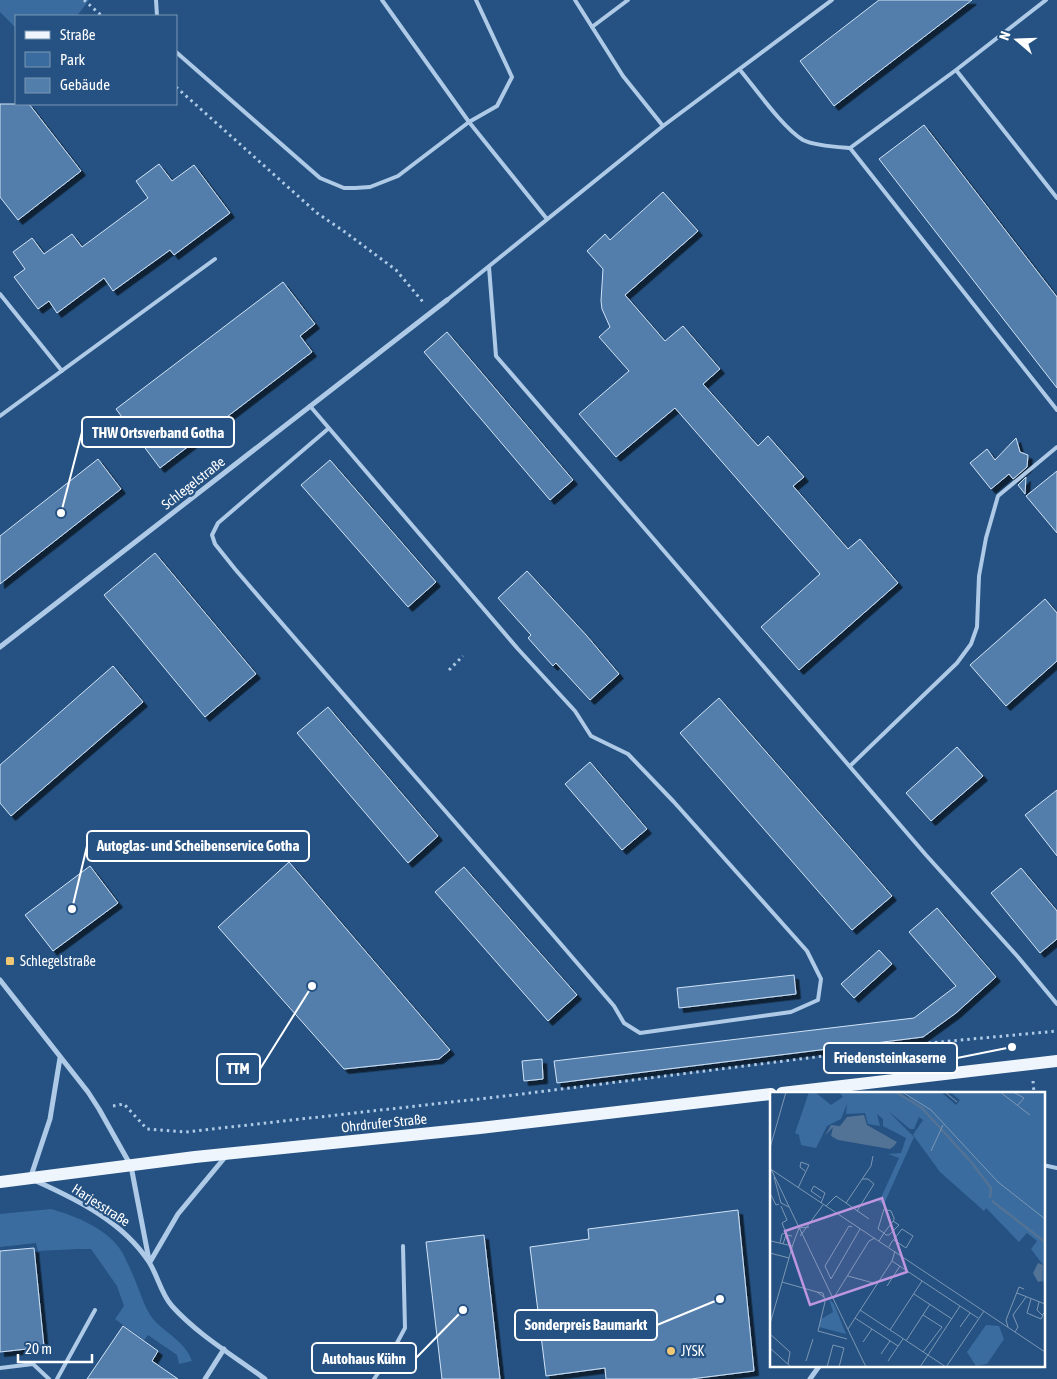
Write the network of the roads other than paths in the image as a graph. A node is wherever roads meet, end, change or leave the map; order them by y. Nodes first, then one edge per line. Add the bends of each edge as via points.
1 (156, 0) edge
2 (382, 0) edge
3 (476, 0) edge
4 (575, 0) edge
5 (628, 0) edge
6 (832, 0) edge
7 (1046, 0) edge
8 (157, 15) edge
9 (592, 27) junction
10 (178, 54) edge
11 (740, 70) junction
12 (956, 70) junction
13 (469, 122) junction
14 (663, 126) junction
15 (850, 148) junction
16 (1057, 198) edge
17 (547, 219) junction
18 (215, 259) dead end
19 (489, 267) junction
20 (0, 294) edge
21 (447, 300) joint
22 (62, 371) junction
23 (310, 406) junction
24 (1057, 410) edge
25 (0, 416) edge
26 (329, 428) junction
27 (1057, 447) edge
28 (0, 647) edge
29 (850, 766) junction
30 (0, 980) edge
31 (1057, 1004) edge
32 (60, 1058) junction
33 (1057, 1061) edge
34 (791, 1092) edge
35 (770, 1094) edge
36 (228, 1154) junction
37 (1044, 1165) edge
38 (131, 1166) junction
39 (1057, 1168) edge
40 (30, 1178) junction
41 (0, 1182) edge
42 (402, 1246) dead end
43 (150, 1263) junction
44 (95, 1310) dead end
45 (224, 1349) junction
46 (819, 1366) edge
47 (0, 1368) edge
48 (49, 1379) edge
49 (57, 1379) edge
50 (205, 1379) edge
51 (266, 1379) edge
52 (374, 1379) edge
53 (810, 1379) edge

1 - 8 lane
2 - 13 lane
3 - 13 lane via 512,77 497,106
4 - 9 lane
5 - 9 lane
6 - 11 lane
7 - 12 lane
9 - 14 lane via 623,76
10 - 13 lane via 320,178 344,188 370,187 398,176
11 - 14 lane
11 - 15 lane via 782,121 804,140
12 - 15 lane
12 - 16 lane
13 - 17 lane
14 - 17 lane
15 - 24 lane
17 - 19 lane
18 - 22 lane
19 - 21 lane
19 - 29 lane via 496,356
20 - 22 lane
21 - 23 street, Schlegelstraße
22 - 25 lane
23 - 26 lane
23 - 28 street, Schlegelstraße
26 - 26 lane via 575,712 591,736 628,754 807,951 821,979 818,1000 791,1012 640,1033 624,1023 614,1006 502,875 353,708 235,569 215,544 212,535 218,523
27 - 29 lane via 998,496 979,576 977,627 971,644 957,663
29 - 31 lane
30 - 32 street
32 - 38 street via 100,1109
32 - 40 street via 50,1119
33 - 34 main road
35 - 36 main road, Ohrdrufer Straße
36 - 38 main road, Ohrdrufer Straße
36 - 43 street via 178,1214
37 - 39 lane
38 - 40 main road, Ohrdrufer Straße
38 - 43 street, Harjesstraße
40 - 41 main road, Ohrdrufer Straße
40 - 43 street, Harjesstraße via 69,1196 114,1225 134,1242
42 - 52 lane via 405,1328
43 - 45 street, Harjesstraße via 170,1305
44 - 49 lane
45 - 50 street
45 - 51 street, Harjesstraße
46 - 53 street
47 - 48 lane via 33,1364

